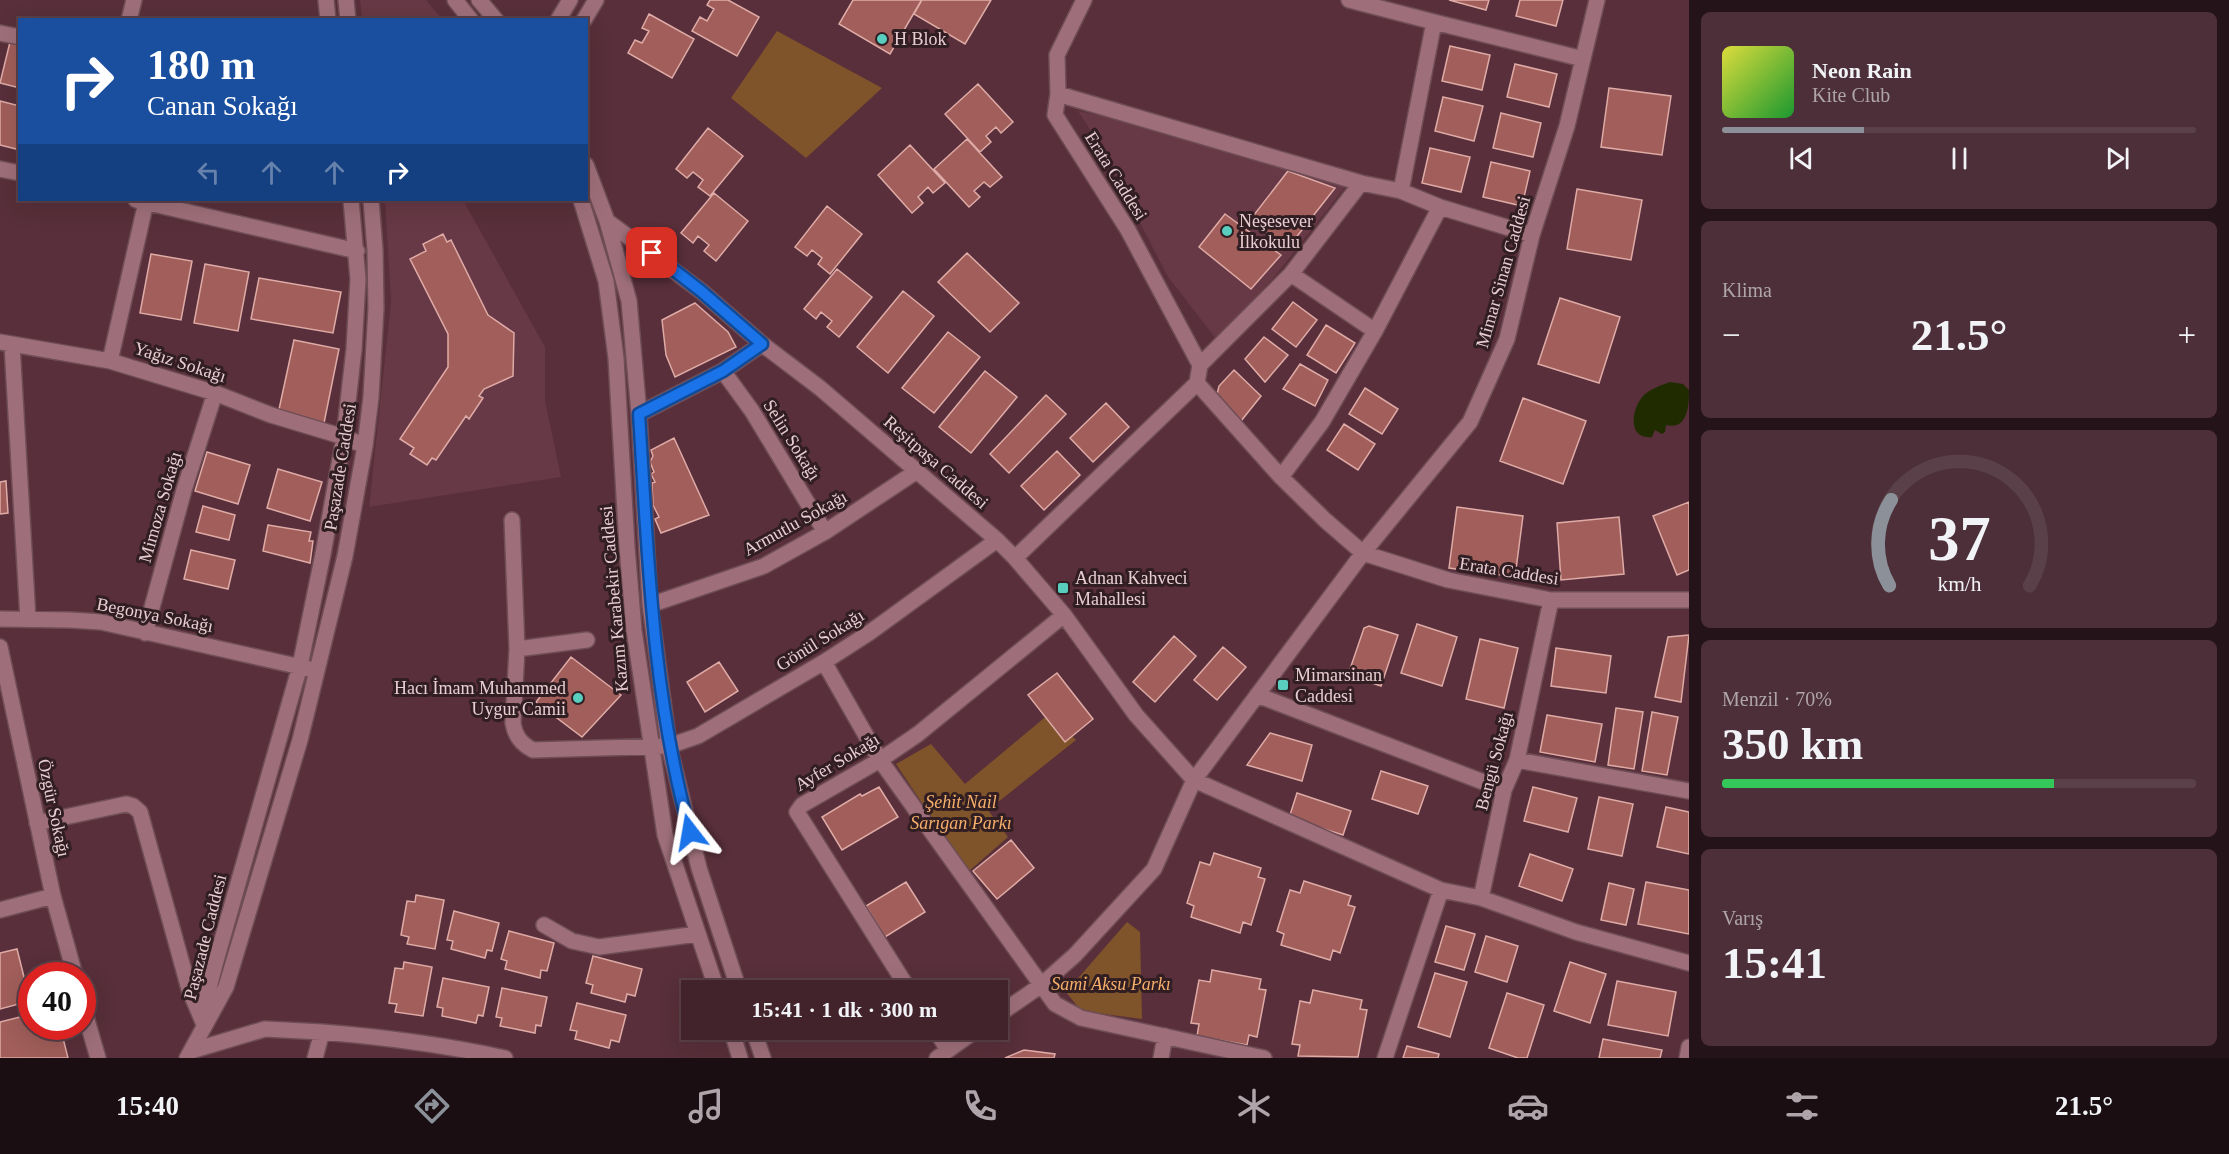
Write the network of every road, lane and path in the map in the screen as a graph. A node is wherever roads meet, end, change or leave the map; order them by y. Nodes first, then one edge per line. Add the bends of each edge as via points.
1 (134, 0) edge
2 (326, 0) edge
3 (346, 0) edge
4 (455, 0) edge
5 (479, 0) edge
6 (570, 0) edge
7 (596, 0) edge
8 (1084, 0) edge
9 (1349, 0) edge
10 (1597, 0) edge
11 (130, 18) edge
12 (328, 18) edge
13 (348, 18) edge
14 (469, 18) edge
15 (494, 18) edge
16 (559, 18) edge
17 (585, 18) edge
18 (1434, 22) junction
19 (0, 33) edge
20 (18, 37) edge
21 (1583, 59) junction
22 (1058, 94) junction
23 (0, 169) edge
24 (588, 170) edge
25 (18, 173) edge
26 (1361, 183) junction
27 (1401, 191) junction
28 (141, 201) edge
29 (351, 201) edge
30 (371, 201) edge
31 (581, 201) edge
32 (1440, 207) junction
33 (607, 221) junction
34 (590, 225) junction
35 (1532, 235) junction
36 (357, 250) junction
37 (1291, 274) junction
38 (1375, 331) junction
39 (6, 344) edge
40 (762, 344) junction
41 (110, 361) junction
42 (1200, 365) junction
43 (723, 371) junction
44 (1197, 383) junction
45 (215, 393) junction
46 (639, 414) junction
47 (344, 437) junction
48 (365, 446) junction
49 (917, 471) junction
50 (1281, 477) junction
51 (512, 520) dead end
52 (825, 532) junction
53 (997, 540) junction
54 (1363, 553) junction
55 (1015, 558) junction
56 (1551, 600) junction
57 (1689, 600) edge
58 (650, 605) junction
59 (1064, 615) junction
60 (0, 619) edge
61 (28, 619) junction
62 (145, 633) junction
63 (587, 640) dead end
64 (0, 647) edge
65 (517, 649) junction
66 (824, 662) junction
67 (300, 666) junction
68 (318, 672) junction
69 (1257, 694) junction
70 (669, 746) junction
71 (650, 748) junction
72 (880, 760) junction
73 (1517, 760) junction
74 (1194, 780) junction
75 (1504, 790) junction
76 (1689, 791) edge
77 (37, 823) junction
78 (1441, 890) junction
79 (53, 896) junction
80 (1481, 898) junction
81 (0, 910) edge
82 (543, 925) dead end
83 (698, 934) junction
84 (71, 962) edge
85 (1689, 963) edge
86 (714, 980) edge
87 (736, 980) edge
88 (903, 980) edge
89 (1040, 986) junction
90 (1008, 1009) edge
91 (205, 1027) junction
92 (322, 1032) junction
93 (1165, 1036) junction
94 (93, 1040) edge
95 (734, 1040) edge
96 (757, 1040) edge
97 (963, 1040) edge
98 (1689, 1047) edge
99 (189, 1054) edge
100 (943, 1054) edge
101 (98, 1058) edge
102 (315, 1058) edge
103 (505, 1058) edge
104 (740, 1058) edge
105 (763, 1058) edge
106 (1161, 1058) edge
107 (1264, 1058) edge
108 (1385, 1058) edge
109 (1687, 1058) edge

1 - 11 street
2 - 12 street
3 - 13 street
4 - 14 street
5 - 15 street
6 - 16 street
7 - 17 street
8 - 22 street, Erata Caddesi via 1057,55
9 - 18 street
10 - 21 street, Mimar Sinan Caddesi
18 - 21 street
18 - 27 street
19 - 20 street
21 - 35 street, Mimar Sinan Caddesi via 1568,126
22 - 26 street
22 - 42 street, Erata Caddesi via 1054,116 1128,230
23 - 25 street
24 - 33 street
26 - 27 street
26 - 37 street
27 - 32 street
28 - 36 street
28 - 41 street
29 - 36 street, Paşazade Caddesi
30 - 48 street, Paşazade Caddesi via 376,308
31 - 34 street, Kazım Karabekir Caddesi
32 - 35 street
32 - 38 street
33 - 34 street
33 - 40 street, Reşitpaşa Caddesi via 701,291
33 - 46 street via 629,302
34 - 71 street, Kazım Karabekir Caddesi via 606,281 616,358 633,619
35 - 54 street, Mimar Sinan Caddesi via 1507,339 1470,422
36 - 47 street, Paşazade Caddesi via 355,338
37 - 38 street
37 - 42 street
38 - 50 street via 1322,422
39 - 41 street, Yağız Sokağı
39 - 61 street
40 - 43 street
40 - 49 street, Reşitpaşa Caddesi
41 - 45 street, Yağız Sokağı
42 - 44 street
43 - 46 street
43 - 52 street, Selin Sokağı via 752,411
44 - 50 street
44 - 55 street
45 - 47 street, Yağız Sokağı
45 - 62 street, Mimoza Sokağı via 183,490
46 - 58 street
47 - 48 street, Yağız Sokağı
47 - 67 street, Paşazade Caddesi
48 - 68 street, Paşazade Caddesi
49 - 52 street, Armutlu Sokağı
49 - 53 street, Reşitpaşa Caddesi
50 - 54 street
51 - 65 street
52 - 58 street, Armutlu Sokağı via 764,566
53 - 55 street, Reşitpaşa Caddesi
53 - 66 street, Gönül Sokağı
54 - 56 street, Erata Caddesi via 1448,580
54 - 69 street, Mimar Sinan Caddesi
55 - 59 street, Reşitpaşa Caddesi
56 - 57 street, Erata Caddesi
56 - 73 street, Bengü Sokağı
58 - 70 street
59 - 72 street, Ayfer Sokağı via 918,734
59 - 74 street, Reşitpaşa Caddesi via 1136,715
60 - 61 street, Begonya Sokağı
61 - 62 street, Begonya Sokağı via 101,622
62 - 67 street, Begonya Sokağı
63 - 65 street
64 - 77 street, Özgür Sokağı
65 - 71 street, Gönül Sokağı via 513,723 526,747
66 - 70 street, Gönül Sokağı via 698,736
66 - 72 street
67 - 68 street, Begonya Sokağı
67 - 91 street, Paşazade Caddesi via 206,999
68 - 91 street, Paşazade Caddesi via 226,987
69 - 74 street, Mimar Sinan Caddesi
69 - 75 street
70 - 71 street, Gönül Sokağı
70 - 87 street via 699,868
71 - 83 street, Kazım Karabekir Caddesi via 665,835
72 - 88 street, Ayfer Sokağı via 802,805 797,812
72 - 89 street
73 - 75 street, Bengü Sokağı
73 - 76 street
74 - 78 street
74 - 89 street via 1154,869 1075,955
75 - 80 street, Bengü Sokağı
77 - 79 street, Özgür Sokağı
77 - 91 street via 126,804 140,812 189,989
78 - 80 street
78 - 108 street
79 - 81 street
79 - 84 street, Özgür Sokağı
80 - 85 street via 1576,932
82 - 83 street via 572,941 599,947
83 - 86 street, Kazım Karabekir Caddesi
89 - 90 street
89 - 93 street via 1055,1004 1081,1018
91 - 99 street
92 - 99 street via 265,1029
92 - 102 street
92 - 103 street via 461,1048
93 - 106 street
93 - 107 street
94 - 101 street
95 - 104 street
96 - 105 street
97 - 100 street
98 - 109 street

